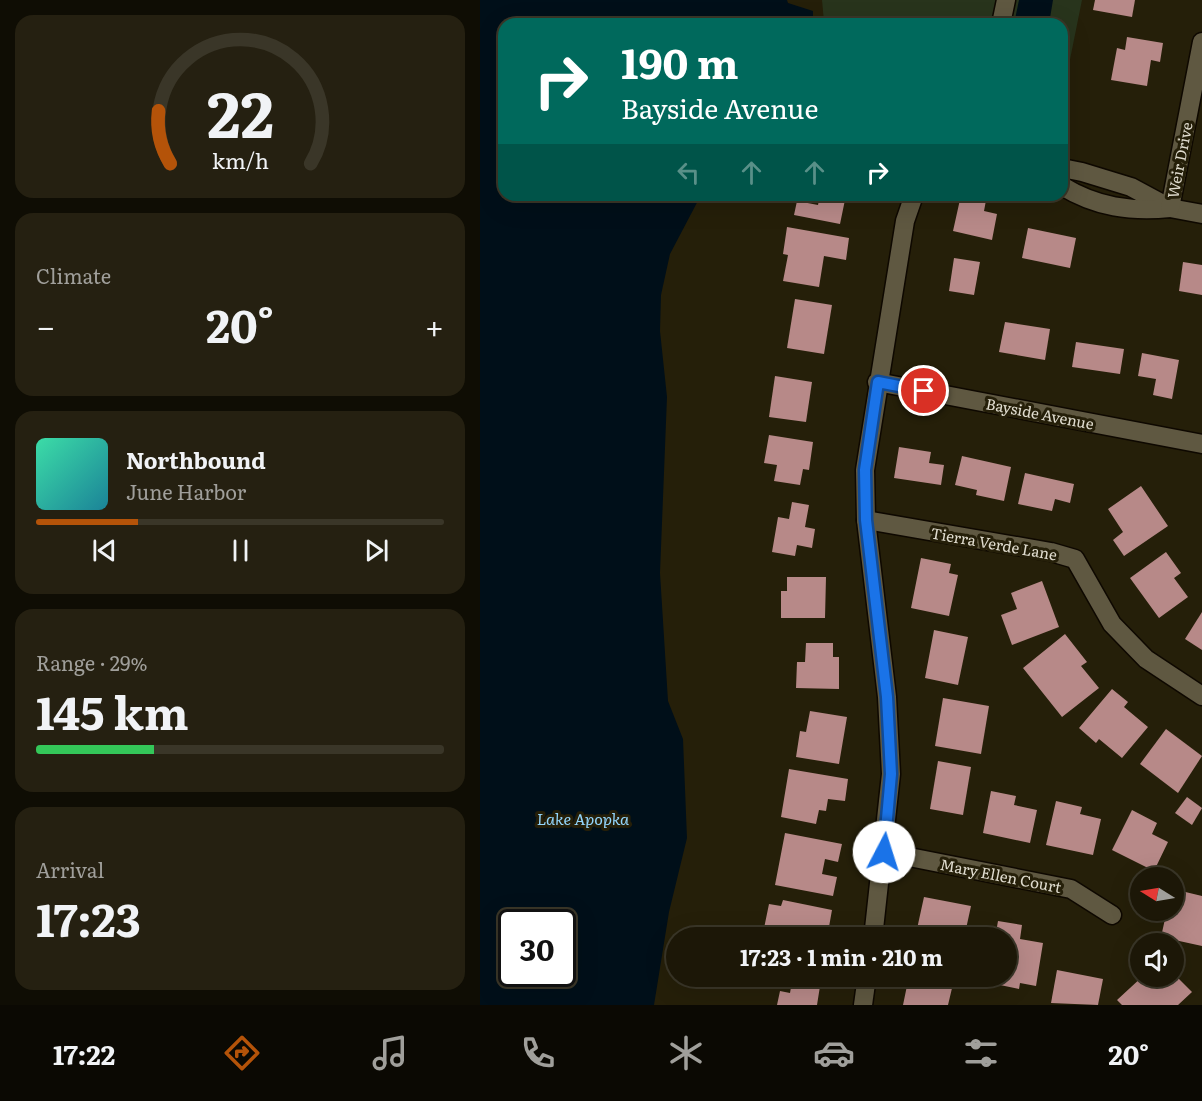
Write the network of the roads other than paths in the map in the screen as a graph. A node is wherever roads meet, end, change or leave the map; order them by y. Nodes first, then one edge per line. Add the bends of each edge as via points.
1 (1006, 0) edge
2 (1002, 18) edge
3 (1202, 42) edge
4 (1068, 169) edge
5 (1068, 189) edge
6 (912, 201) edge
7 (1170, 208) junction
8 (1202, 214) edge
9 (878, 382) junction
10 (1202, 444) edge
11 (866, 520) junction
12 (1202, 696) edge
13 (884, 852) junction
14 (1112, 915) dead end
15 (874, 927) edge
16 (865, 987) edge
17 (863, 1005) edge

1 - 2 street
3 - 7 street, Weir Drive
4 - 7 street via 1131,188
5 - 7 street via 1110,207 1141,211
6 - 9 street via 904,221
7 - 8 street
9 - 10 street, Bayside Avenue
9 - 11 street via 865,470
11 - 12 street, Tierra Verde Lane via 1075,559 1112,624 1146,659
11 - 13 street via 887,697 891,774
13 - 14 street, Mary Ellen Court via 1071,889
13 - 15 street
16 - 17 street

